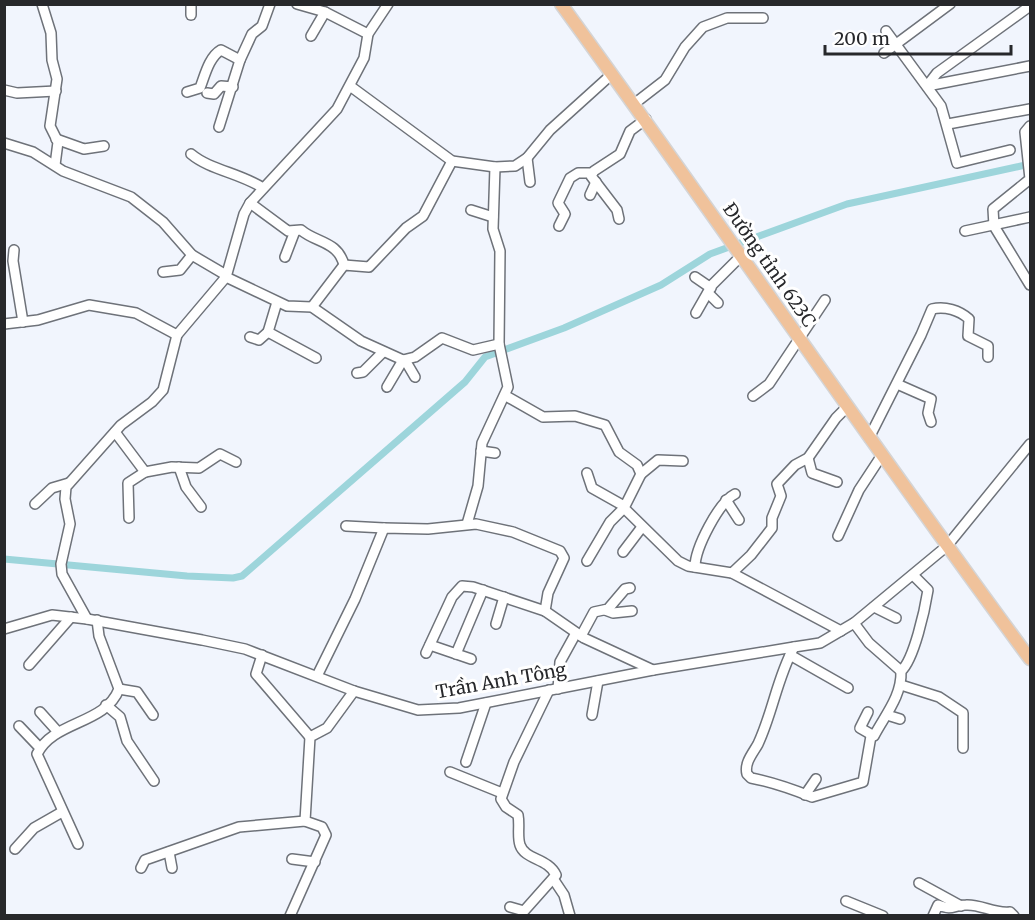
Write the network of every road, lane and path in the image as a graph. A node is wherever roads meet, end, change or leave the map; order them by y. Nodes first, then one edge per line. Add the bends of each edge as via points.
1 (42, 4) edge
2 (270, 4) edge
3 (297, 4) edge
4 (388, 4) edge
5 (561, 4) edge
6 (950, 4) edge
7 (1030, 6) edge
8 (325, 12) junction
9 (763, 18) dead end
10 (886, 31) dead end
11 (368, 34) junction
12 (311, 36) dead end
13 (896, 44) junction
14 (884, 52) dead end
15 (240, 60) junction
16 (1030, 66) edge
17 (612, 74) junction
18 (350, 86) junction
19 (927, 86) junction
20 (232, 87) junction
21 (4, 90) edge
22 (56, 91) junction
23 (187, 92) dead end
24 (207, 93) dead end
25 (634, 104) junction
26 (1030, 109) edge
27 (646, 119) junction
28 (948, 124) junction
29 (1030, 126) edge
30 (219, 127) dead end
31 (56, 139) junction
32 (4, 143) edge
33 (104, 146) dead end
34 (1010, 150) dead end
35 (1028, 150) edge
36 (191, 154) dead end
37 (527, 158) junction
38 (452, 161) junction
39 (55, 165) junction
40 (495, 167) junction
41 (594, 178) junction
42 (1030, 179) edge
43 (530, 182) dead end
44 (263, 188) junction
45 (590, 195) dead end
46 (250, 203) junction
47 (471, 210) dead end
48 (493, 217) junction
49 (1030, 217) edge
50 (619, 219) dead end
51 (559, 225) dead end
52 (994, 226) junction
53 (295, 231) junction
54 (965, 231) dead end
55 (14, 250) dead end
56 (735, 250) junction
57 (192, 255) junction
58 (285, 257) dead end
59 (344, 265) junction
60 (163, 272) dead end
61 (226, 276) junction
62 (695, 277) dead end
63 (1030, 285) edge
64 (709, 290) junction
65 (825, 300) dead end
66 (277, 302) junction
67 (718, 303) dead end
68 (312, 308) junction
69 (696, 313) dead end
70 (23, 322) junction
71 (4, 324) edge
72 (268, 332) junction
73 (177, 335) junction
74 (250, 338) dead end
75 (800, 339) junction
76 (500, 348) junction
77 (382, 353) junction
78 (988, 357) dead end
79 (316, 358) dead end
80 (404, 360) junction
81 (357, 373) dead end
82 (415, 376) dead end
83 (897, 384) junction
84 (387, 387) dead end
85 (506, 396) junction
86 (753, 396) dead end
87 (847, 406) junction
88 (931, 422) dead end
89 (115, 432) junction
90 (869, 438) junction
91 (1030, 444) edge
92 (481, 451) junction
93 (495, 453) dead end
94 (882, 455) junction
95 (808, 458) junction
96 (683, 460) dead end
97 (236, 462) dead end
98 (179, 467) junction
99 (145, 472) junction
100 (587, 473) dead end
101 (641, 474) junction
102 (837, 482) dead end
103 (69, 483) junction
104 (735, 494) dead end
105 (726, 500) junction
106 (35, 504) dead end
107 (201, 507) dead end
108 (624, 507) junction
109 (129, 518) dead end
110 (740, 520) dead end
111 (467, 524) junction
112 (346, 526) dead end
113 (642, 527) junction
114 (384, 528) junction
115 (838, 536) dead end
116 (947, 546) junction
117 (623, 552) dead end
118 (586, 561) dead end
119 (695, 567) junction
120 (732, 573) junction
121 (913, 575) junction
122 (630, 588) dead end
123 (483, 590) junction
124 (504, 597) junction
125 (874, 607) junction
126 (605, 610) junction
127 (545, 611) junction
128 (632, 611) dead end
129 (71, 617) junction
130 (896, 618) dead end
131 (92, 620) junction
132 (854, 623) junction
133 (496, 624) dead end
134 (4, 629) edge
135 (841, 631) junction
136 (579, 635) junction
137 (792, 651) junction
138 (456, 654) junction
139 (262, 655) junction
140 (471, 659) dead end
141 (1030, 659) edge
142 (29, 665) dead end
143 (653, 670) junction
144 (901, 671) junction
145 (317, 676) junction
146 (598, 681) junction
147 (901, 685) junction
148 (848, 688) dead end
149 (119, 689) junction
150 (554, 689) junction
151 (354, 691) junction
152 (486, 703) junction
153 (106, 705) junction
154 (40, 712) dead end
155 (868, 712) dead end
156 (153, 715) dead end
157 (592, 715) dead end
158 (887, 715) junction
159 (900, 719) dead end
160 (19, 726) dead end
161 (58, 732) junction
162 (871, 736) junction
163 (310, 738) junction
164 (40, 748) junction
165 (963, 748) dead end
166 (466, 762) dead end
167 (450, 772) dead end
168 (816, 779) dead end
169 (154, 781) dead end
170 (502, 793) junction
171 (805, 795) junction
172 (62, 812) junction
173 (305, 821) junction
174 (78, 844) dead end
175 (15, 849) dead end
176 (169, 852) junction
177 (292, 859) dead end
178 (315, 862) junction
179 (141, 868) dead end
180 (172, 868) dead end
181 (555, 880) junction
182 (920, 883) dead end
183 (846, 901) dead end
184 (961, 906) junction
185 (510, 907) dead end
186 (290, 915) edge
187 (570, 915) edge
188 (883, 915) edge
189 (933, 915) edge
190 (1014, 915) edge

1 - 22 street via 51,33
2 - 15 street via 262,26 252,34
3 - 8 street
4 - 11 street
5 - 17 main road, Đường tỉnh 623C
6 - 13 street
7 - 19 street via 937,73
8 - 11 street
8 - 12 street
9 - 25 street via 727,18 703,27 691,38 665,80
10 - 13 street
11 - 18 street via 364,58
13 - 14 street
13 - 19 street
15 - 20 street
15 - 23 street via 218,51 200,88
16 - 19 street
17 - 25 main road, Đường tỉnh 623C
17 - 37 street via 550,130
18 - 38 street
18 - 44 street via 337,109
19 - 28 street
20 - 24 street via 221,86 214,94
20 - 30 street
21 - 22 street
22 - 31 street via 50,126
25 - 27 main road, Đường tỉnh 623C
26 - 28 street
27 - 41 street via 630,131 620,154
27 - 56 main road, Đường tỉnh 623C
28 - 34 street via 957,163
29 - 35 street via 1025,132
31 - 33 street via 84,149
31 - 39 street
32 - 39 street via 33,152
35 - 42 street
36 - 44 street
37 - 40 street via 515,166
37 - 43 street
38 - 40 street
38 - 59 street via 423,216 369,267
39 - 57 street via 131,197 163,222
40 - 48 street
41 - 45 street
41 - 50 street
41 - 51 street via 582,172 570,178 558,203 565,214
42 - 52 street via 993,209
44 - 46 street
46 - 53 street via 288,231
46 - 61 street via 243,214
47 - 48 street
48 - 76 street via 500,251
49 - 52 street
52 - 54 street
52 - 63 street
53 - 58 street
53 - 59 street via 324,240 341,255
55 - 70 street
56 - 64 street
56 - 75 main road, Đường tỉnh 623C
57 - 60 street via 177,272
57 - 61 street
59 - 68 street
61 - 66 street
61 - 73 street
62 - 64 street
64 - 67 street
64 - 69 street
65 - 75 street
66 - 68 street
66 - 72 street
68 - 77 street
70 - 71 street
70 - 73 street via 89,305 147,317
72 - 74 street via 259,340
72 - 79 street
73 - 89 street via 163,390
75 - 86 street via 769,384
75 - 87 main road, Đường tỉnh 623C
76 - 80 street via 473,350 442,338
76 - 85 street via 508,387
77 - 80 street
77 - 81 street
78 - 83 street via 988,346 968,336 966,316 934,308
80 - 82 street
80 - 84 street
83 - 88 street via 931,399
83 - 90 street
85 - 92 street via 484,437
85 - 101 street via 543,417 575,416 601,422 619,452 637,465
87 - 90 main road, Đường tỉnh 623C
87 - 95 street
89 - 99 street
89 - 103 street
90 - 94 main road, Đường tỉnh 623C
91 - 116 street, Trần Anh Tông
92 - 93 street
92 - 111 street via 478,486
94 - 115 street via 859,490
94 - 116 main road, Đường tỉnh 623C
95 - 102 street via 812,473
95 - 120 street via 777,484 781,496 772,528
96 - 101 street via 658,460
97 - 98 street via 220,454 199,468
98 - 99 street
98 - 107 street via 186,487
99 - 109 street via 128,483
100 - 108 street via 592,488
101 - 108 street
103 - 106 street via 52,488
103 - 131 street via 65,494 70,524 62,574
104 - 105 street
105 - 110 street
105 - 119 street via 708,529
108 - 113 street
108 - 118 street
111 - 114 street via 428,529
111 - 127 street via 513,532 562,554
112 - 114 street
113 - 117 street
113 - 119 street via 678,561
114 - 145 street
116 - 121 street, Trần Anh Tông
116 - 141 main road, Đường tỉnh 623C
119 - 120 street
120 - 135 street
121 - 125 street, Trần Anh Tông
121 - 144 street via 928,590 909,663
122 - 126 street
123 - 124 street
123 - 138 street
123 - 138 street via 466,585 459,588 428,649
124 - 127 street
124 - 133 street
125 - 130 street
125 - 132 street, Trần Anh Tông
126 - 128 street
126 - 136 street via 594,612
127 - 136 street
129 - 131 street, Trần Anh Tông
129 - 134 street, Trần Anh Tông via 52,615
129 - 142 street
131 - 139 street, Trần Anh Tông
131 - 149 street
132 - 135 street, Trần Anh Tông
132 - 144 street via 869,643
135 - 137 street, Trần Anh Tông via 820,643
136 - 143 street
136 - 150 street via 560,662
137 - 143 street, Trần Anh Tông
137 - 148 street
137 - 171 street via 768,722 746,768 751,778
138 - 140 street
139 - 145 street, Trần Anh Tông
139 - 163 street via 256,674
143 - 146 street, Trần Anh Tông
144 - 147 street
145 - 151 street, Trần Anh Tông
146 - 150 street, Trần Anh Tông
146 - 157 street
147 - 158 street
147 - 165 street via 939,697 963,713
149 - 153 street
149 - 156 street via 137,692
150 - 152 street, Trần Anh Tông
150 - 170 street
151 - 152 street, Trần Anh Tông via 418,710
151 - 163 street via 327,728
152 - 166 street
153 - 161 street via 90,719
153 - 169 street via 120,717 128,741
154 - 161 street
155 - 162 street via 860,728
158 - 159 street
158 - 162 street
160 - 164 street
161 - 164 street
162 - 171 street via 863,782 817,797
163 - 173 street
164 - 172 street via 38,760
167 - 170 street
168 - 171 street
170 - 181 street via 504,805 518,815 520,847 552,866
172 - 174 street
172 - 175 street via 34,828
173 - 176 street via 239,827
173 - 178 street via 326,832
176 - 179 street via 145,860
176 - 180 street
177 - 178 street
178 - 186 street
181 - 185 street via 521,912
181 - 187 street
182 - 184 street
183 - 188 street
184 - 189 street via 950,909 938,905
184 - 190 street via 968,904

